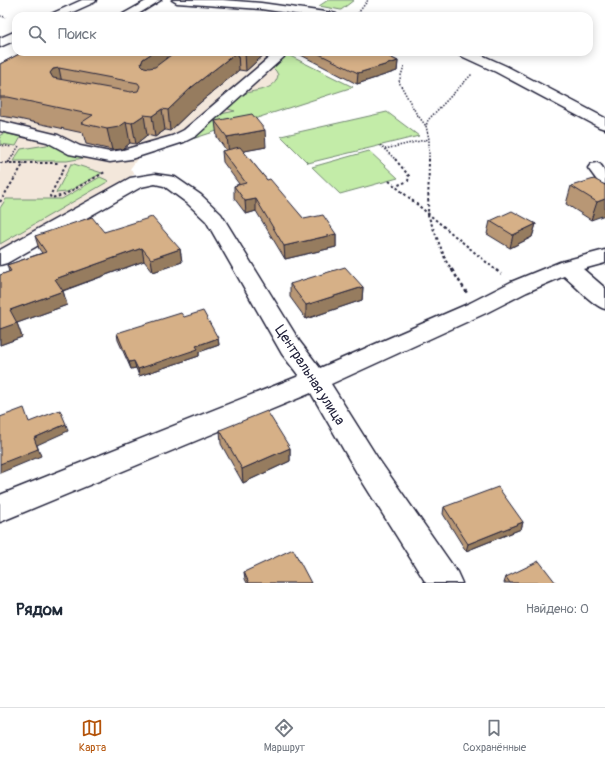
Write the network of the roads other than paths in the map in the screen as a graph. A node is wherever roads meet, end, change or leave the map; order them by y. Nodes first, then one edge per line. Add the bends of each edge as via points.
1 (67, 0) edge
2 (156, 0) edge
3 (177, 0) edge
4 (278, 0) edge
5 (88, 1) edge
6 (261, 6) junction
7 (64, 12) edge
8 (134, 12) edge
9 (304, 12) edge
10 (12, 37) edge
11 (0, 42) edge
12 (277, 56) edge
13 (473, 56) edge
14 (185, 116) dead end
15 (205, 120) junction
16 (605, 124) edge
17 (0, 126) edge
18 (605, 256) edge
19 (0, 259) edge
20 (568, 267) junction
21 (605, 302) edge
22 (316, 380) junction
23 (0, 509) edge
24 (445, 583) edge

1 - 5 street
2 - 8 street
3 - 6 street
4 - 6 street
5 - 7 street
6 - 9 street
10 - 11 street
12 - 15 street
13 - 16 street via 501,69 572,113
14 - 15 street
15 - 17 street via 178,139 125,156 114,157 78,151 50,137
18 - 20 street
19 - 22 street, Центральная улица via 129,185 149,179 169,181 194,198 214,218 291,348
20 - 21 street
20 - 22 street
22 - 23 street
22 - 24 street, Центральная улица via 367,465

